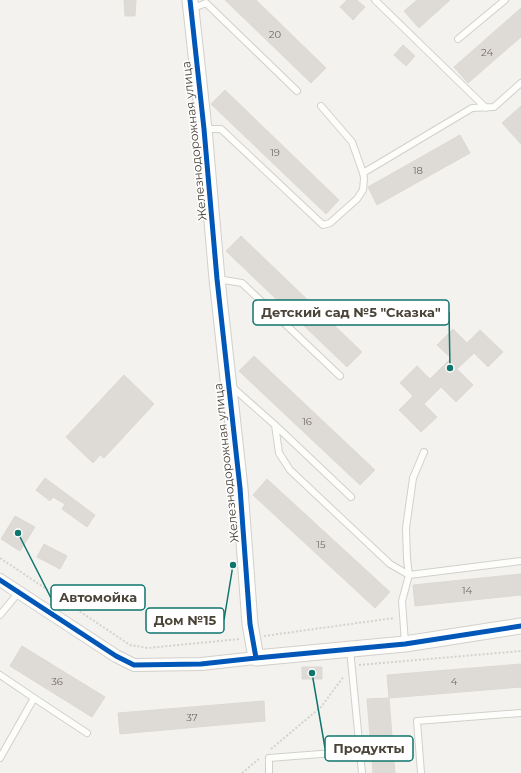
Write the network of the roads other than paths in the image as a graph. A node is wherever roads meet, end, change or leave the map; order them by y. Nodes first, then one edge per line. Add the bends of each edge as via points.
1 (375, 0) edge
2 (505, 0) edge
3 (190, 5) edge
4 (458, 39) dead end
5 (521, 83) edge
6 (297, 92) dead end
7 (321, 106) dead end
8 (486, 108) junction
9 (204, 129) junction
10 (363, 173) junction
11 (217, 279) junction
12 (340, 376) dead end
13 (228, 383) junction
14 (275, 425) junction
15 (424, 452) dead end
16 (352, 497) dead end
17 (521, 561) edge
18 (409, 575) junction
19 (0, 580) edge
20 (18, 593) junction
21 (0, 616) edge
22 (521, 626) edge
23 (405, 644) junction
24 (350, 649) junction
25 (256, 658) junction
26 (0, 675) edge
27 (34, 698) junction
28 (521, 713) edge
29 (88, 733) dead end
30 (360, 751) junction
31 (0, 758) edge
32 (269, 773) edge
33 (362, 773) edge
34 (421, 773) edge

1 - 8 lane
2 - 4 lane
3 - 6 lane via 206,3
3 - 9 street, Железнодорожная улица
5 - 8 lane via 494,107
7 - 10 lane via 352,142
8 - 10 lane via 472,108
9 - 10 lane via 221,129 323,225 330,224 364,190
9 - 11 street, Железнодорожная улица
11 - 12 lane via 242,283
11 - 13 street, Железнодорожная улица
13 - 14 lane
13 - 25 street, Железнодорожная улица via 240,488 250,624
14 - 16 lane
14 - 18 lane via 279,452 290,470 390,564
15 - 18 lane via 413,478 406,528
17 - 18 lane
18 - 23 lane via 402,601
19 - 20 street
20 - 21 lane
20 - 25 street via 134,665 201,664
22 - 23 street
23 - 24 street
24 - 25 street
24 - 30 lane
26 - 27 lane
27 - 29 lane
27 - 31 lane
28 - 34 lane via 417,721
30 - 32 lane via 269,758
30 - 33 lane

